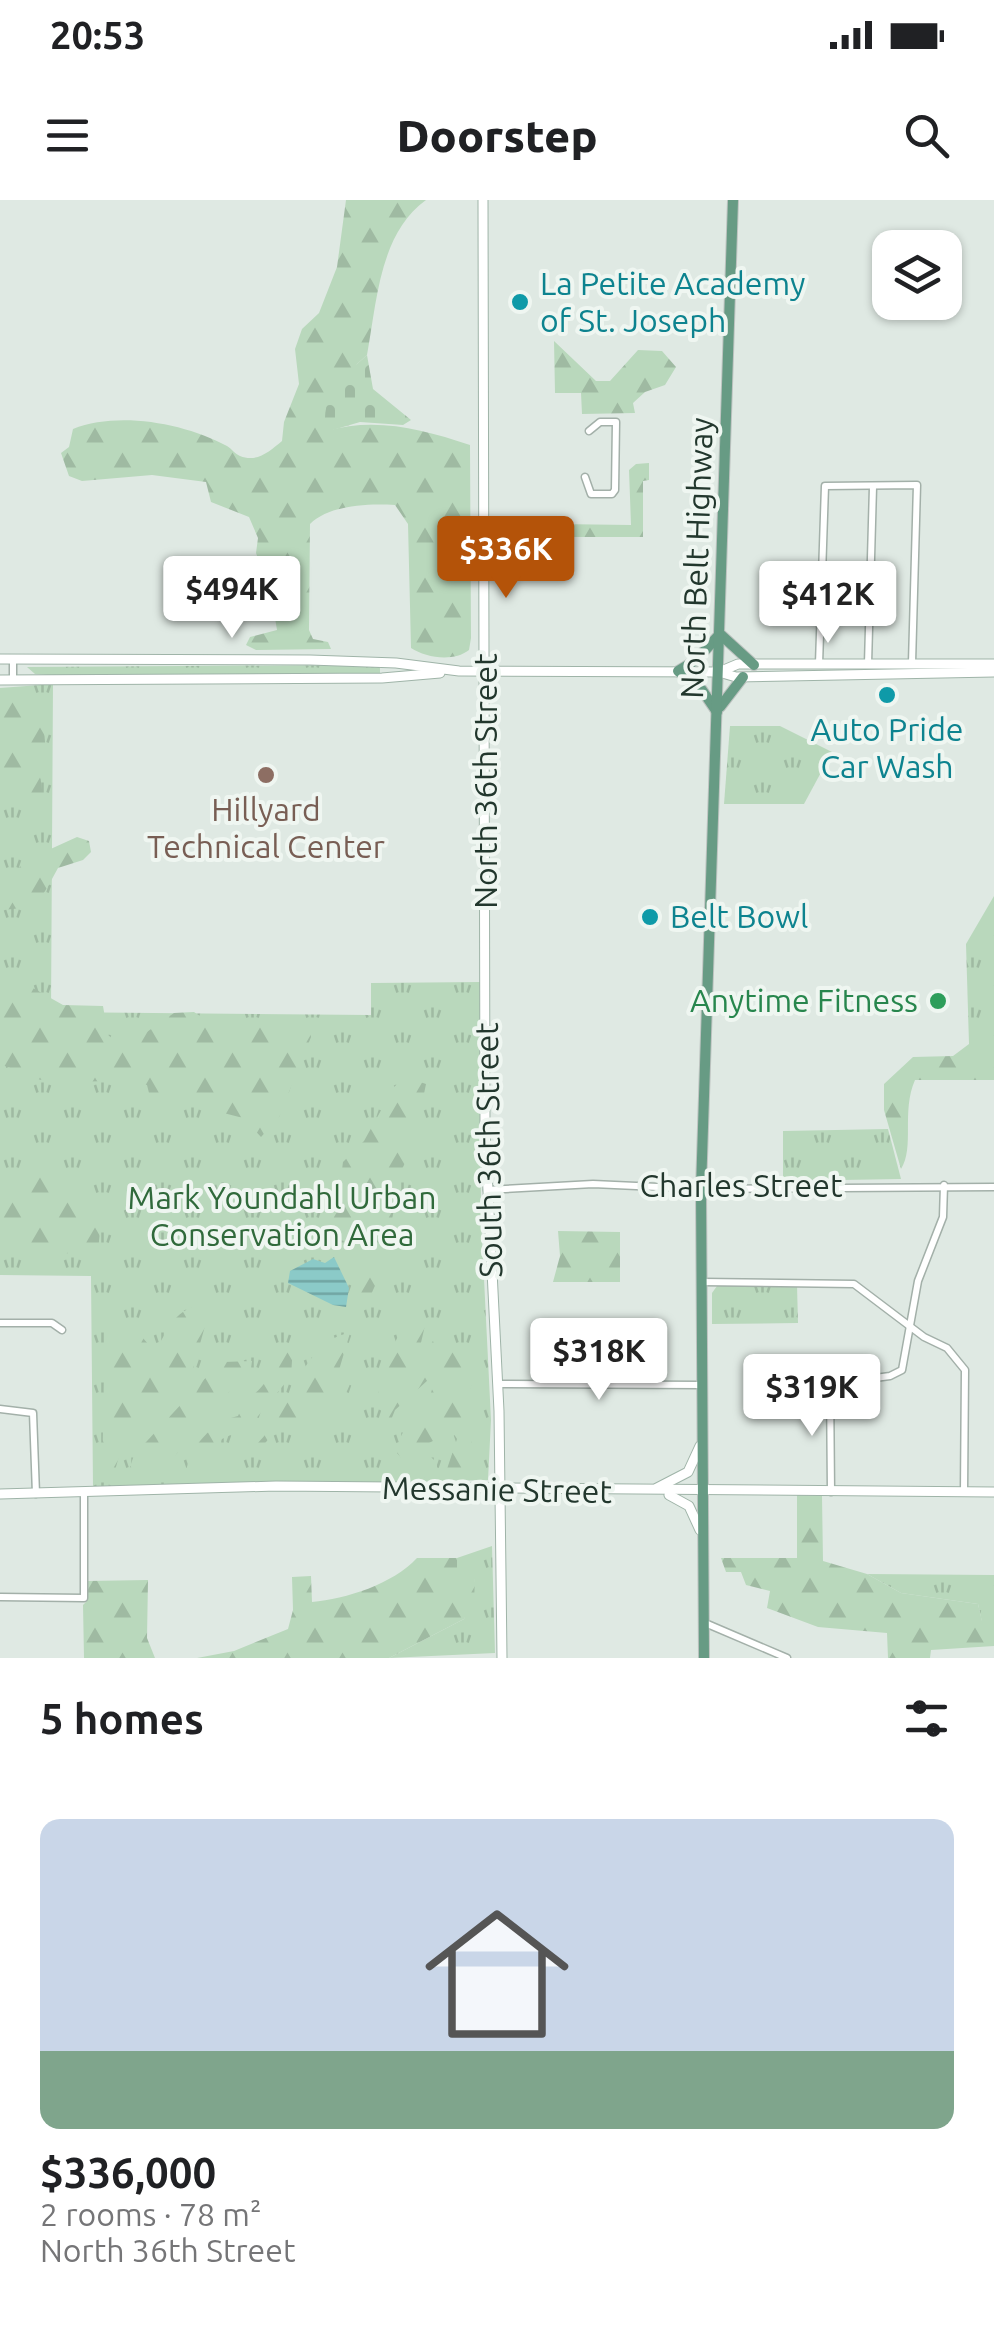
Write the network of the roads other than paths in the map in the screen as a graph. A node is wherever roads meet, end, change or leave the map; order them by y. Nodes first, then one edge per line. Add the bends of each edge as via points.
1 (483, 200) edge
2 (734, 200) edge
3 (589, 431) dead end
4 (585, 477) dead end
5 (873, 487) junction
6 (720, 634) junction
7 (0, 659) edge
8 (13, 659) junction
9 (912, 663) junction
10 (754, 664) junction
11 (868, 664) junction
12 (994, 664) edge
13 (818, 665) junction
14 (448, 671) junction
15 (486, 671) junction
16 (678, 671) junction
17 (719, 672) junction
18 (994, 672) edge
19 (743, 677) junction
20 (0, 680) edge
21 (12, 680) junction
22 (718, 712) junction
23 (486, 1003) joint
24 (944, 1186) junction
25 (994, 1186) edge
26 (701, 1189) junction
27 (487, 1190) junction
28 (702, 1282) junction
29 (0, 1323) edge
30 (912, 1327) junction
31 (62, 1330) dead end
32 (497, 1384) junction
33 (702, 1385) junction
34 (0, 1409) edge
35 (703, 1438) junction
36 (500, 1488) junction
37 (646, 1492) junction
38 (703, 1492) junction
39 (964, 1492) junction
40 (994, 1492) edge
41 (84, 1493) junction
42 (831, 1493) junction
43 (0, 1494) edge
44 (36, 1494) junction
45 (704, 1542) junction
46 (0, 1597) edge
47 (704, 1622) junction
48 (502, 1658) edge
49 (704, 1658) edge
50 (787, 1658) edge

1 - 15 main road, North 36th Street
2 - 6 main road, North Belt Highway
3 - 4 street via 600,422 616,422 615,490 591,494
5 - 9 street via 917,486
5 - 11 street
5 - 13 street via 824,486
6 - 10 main road
6 - 16 main road
6 - 17 main road, North Belt Highway
7 - 8 main road
8 - 14 main road via 310,660
8 - 21 street
9 - 11 main road
9 - 12 main road
10 - 13 main road
10 - 17 main road
11 - 13 main road
14 - 15 main road
14 - 21 main road via 396,678
15 - 16 main road
15 - 23 main road, North 36th Street
16 - 17 main road
16 - 22 main road
17 - 19 main road
17 - 22 main road, North Belt Highway
18 - 19 main road
19 - 22 main road
20 - 21 main road
22 - 26 main road, North Belt Highway
23 - 27 main road, South 36th Street
24 - 25 street, Charles Street
24 - 26 street, Charles Street
24 - 30 street via 943,1217 918,1281
26 - 27 street, Charles Street via 593,1184
26 - 28 main road, North Belt Highway
27 - 32 main road, South 36th Street
28 - 30 street via 839,1281 876,1298
28 - 33 main road, North Belt Highway
29 - 31 street
30 - 39 street via 947,1348 965,1370
30 - 42 street via 902,1370 830,1384
32 - 33 street
32 - 36 main road, South 36th Street
33 - 35 main road, North Belt Highway
34 - 44 street via 33,1412
35 - 37 main road via 688,1472
35 - 38 main road, North Belt Highway
36 - 37 main road, Messanie Street
36 - 41 main road, Messanie Street via 196,1486
36 - 48 main road, South 36th Street
37 - 38 main road, Messanie Street
37 - 45 main road via 689,1506
38 - 42 main road, Messanie Street
38 - 45 main road, North Belt Highway
39 - 40 main road, Messanie Street
39 - 42 main road, Messanie Street
41 - 44 main road, Messanie Street
41 - 46 street via 84,1598
43 - 44 main road, Messanie Street
45 - 47 main road, North Belt Highway
47 - 49 main road, North Belt Highway
47 - 50 street

